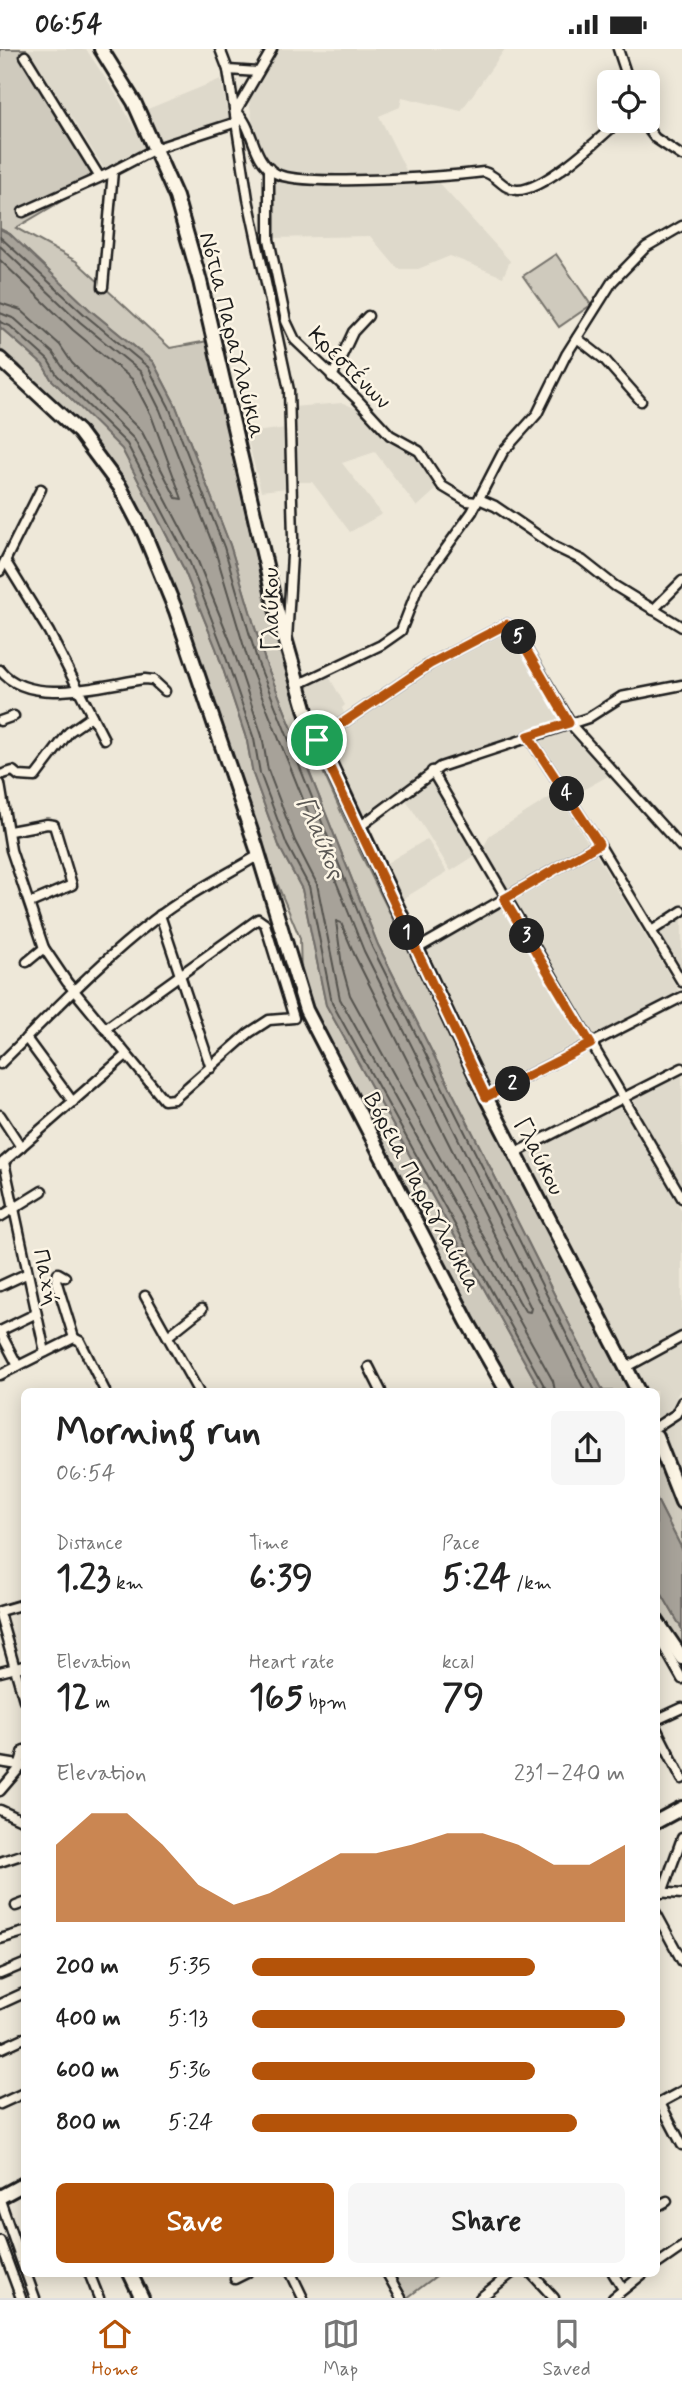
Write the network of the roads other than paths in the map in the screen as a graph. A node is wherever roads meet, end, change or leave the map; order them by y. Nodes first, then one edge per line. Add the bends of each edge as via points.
1 (101, 49) edge
2 (220, 49) edge
3 (272, 49) edge
4 (618, 49) edge
5 (25, 56) dead end
6 (228, 70) junction
7 (625, 70) edge
8 (258, 72) junction
9 (236, 111) junction
10 (237, 122) junction
11 (605, 133) edge
12 (651, 133) edge
13 (157, 148) junction
14 (682, 156) edge
15 (269, 168) junction
16 (112, 172) junction
17 (99, 176) junction
18 (23, 212) dead end
19 (682, 226) edge
20 (103, 287) dead end
21 (368, 316) dead end
22 (577, 338) junction
23 (0, 359) edge
24 (332, 377) junction
25 (641, 401) dead end
26 (41, 489) dead end
27 (478, 501) junction
28 (6, 562) junction
29 (0, 571) edge
30 (682, 580) edge
31 (653, 610) junction
32 (682, 627) edge
33 (286, 646) junction
34 (1, 674) edge
35 (297, 685) junction
36 (682, 685) edge
37 (81, 691) junction
38 (165, 691) dead end
39 (14, 716) dead end
40 (92, 716) junction
41 (0, 721) edge
42 (569, 723) junction
43 (528, 736) junction
44 (104, 739) dead end
45 (317, 740) junction
46 (432, 771) junction
47 (0, 775) edge
48 (0, 784) edge
49 (358, 828) junction
50 (10, 831) junction
51 (599, 844) junction
52 (682, 848) edge
53 (259, 855) junction
54 (504, 899) junction
55 (30, 903) junction
56 (682, 911) edge
57 (160, 915) junction
58 (653, 930) junction
59 (44, 948) junction
60 (415, 950) junction
61 (27, 962) dead end
62 (178, 976) junction
63 (682, 982) edge
64 (73, 991) junction
65 (682, 997) edge
66 (104, 1029) junction
67 (26, 1038) junction
68 (591, 1044) junction
69 (127, 1055) junction
70 (0, 1064) edge
71 (682, 1068) edge
72 (211, 1069) junction
73 (486, 1097) junction
74 (623, 1098) junction
75 (73, 1102) junction
76 (0, 1115) edge
77 (22, 1147) junction
78 (515, 1153) junction
79 (2, 1164) edge
80 (42, 1191) dead end
81 (682, 1198) edge
82 (13, 1209) junction
83 (0, 1217) edge
84 (26, 1274) junction
85 (65, 1277) dead end
86 (0, 1286) edge
87 (145, 1296) dead end
88 (202, 1309) dead end
89 (35, 1314) junction
90 (0, 1331) edge
91 (169, 1336) junction
92 (682, 1337) edge
93 (74, 1338) junction
94 (45, 1352) junction
95 (18, 1366) junction
96 (369, 1367) dead end
97 (627, 1367) junction
98 (0, 1375) edge
99 (104, 1388) edge
100 (196, 1388) edge
101 (380, 1388) edge
102 (505, 1388) edge
103 (637, 1388) edge
104 (682, 1402) edge
105 (679, 1415) edge
106 (660, 1425) edge
107 (660, 1446) edge
108 (682, 1502) edge
109 (21, 1605) edge
110 (0, 1611) edge
111 (0, 1616) edge
112 (660, 1632) edge
113 (660, 1634) edge
114 (682, 1658) edge
115 (20, 1667) edge
116 (0, 1672) edge
117 (682, 1679) edge
118 (682, 1708) edge
119 (660, 1718) edge
120 (660, 1736) edge
121 (0, 1762) edge
122 (21, 1766) edge
123 (21, 1767) edge
124 (682, 1779) edge
125 (0, 1791) edge
126 (682, 1808) edge
127 (0, 1810) edge
128 (21, 1820) edge
129 (660, 1820) edge
130 (682, 1838) edge
131 (21, 1855) edge
132 (0, 1862) edge
133 (660, 1890) edge
134 (660, 1892) edge
135 (682, 1894) edge
136 (660, 1920) edge
137 (21, 1933) edge
138 (0, 1939) edge
139 (682, 1961) edge
140 (21, 1965) edge
141 (0, 1974) edge
142 (21, 1994) edge
143 (0, 2004) edge
144 (21, 2039) edge
145 (0, 2049) edge
146 (682, 2091) edge
147 (21, 2094) edge
148 (660, 2103) edge
149 (0, 2104) edge
150 (660, 2107) edge
151 (682, 2145) edge
152 (21, 2186) edge
153 (0, 2198) edge
154 (667, 2201) dead end
155 (660, 2205) edge
156 (0, 2241) edge
157 (682, 2247) edge
158 (21, 2259) edge
159 (660, 2262) edge
160 (27, 2277) edge
161 (91, 2277) edge
162 (132, 2277) edge
163 (239, 2277) edge
164 (293, 2277) edge
165 (389, 2277) edge
166 (507, 2277) edge
167 (535, 2277) edge
168 (616, 2277) edge
169 (637, 2277) edge
170 (235, 2279) dead end
171 (623, 2289) junction
172 (21, 2298) edge
173 (35, 2298) edge
174 (99, 2298) edge
175 (142, 2298) edge
176 (301, 2298) edge
177 (401, 2298) edge
178 (480, 2298) edge
179 (554, 2298) edge
180 (613, 2298) edge

1 - 13 main road, Νότια Παραγλαύκια
2 - 6 street, Γλαύκου
3 - 8 street
4 - 7 street
5 - 17 street
6 - 8 street
6 - 9 street, Γλαύκου
8 - 9 street
9 - 10 street, Γλαύκου
9 - 15 street via 247,122 260,158
10 - 13 street
10 - 33 street, Γλαύκου via 248,199 289,390 293,538
11 - 15 street via 537,184 522,190 506,187 487,172 345,181 279,175
12 - 14 street
13 - 16 street
13 - 33 main road, Νότια Παραγλαύκια via 197,270
15 - 24 street, Κρεστένων via 269,239 286,321 295,340
16 - 17 street
16 - 20 street
17 - 18 street
19 - 22 street via 626,265
21 - 24 street via 353,332
22 - 25 street via 606,361
22 - 27 street via 537,414 503,452
23 - 53 main road, Βόρεια Παραγλαύκια via 79,432 120,487 176,611
24 - 27 street, Κρεστένων via 390,435 419,451 442,486 467,501
26 - 28 street
27 - 31 street, Κρεστένων via 490,503 582,560
27 - 35 street via 418,587 401,631
28 - 29 street
28 - 37 street
30 - 31 street
31 - 32 street, Κρεστένων
33 - 35 main road, Γλαύκου
34 - 37 street via 31,687
35 - 45 main road, Γλαύκου
36 - 42 street via 621,697 588,718
37 - 38 street via 148,679
37 - 40 street
39 - 41 street
40 - 44 street
40 - 47 street via 69,732 35,777 13,771
42 - 43 street
42 - 45 street via 507,624 430,664
42 - 52 street
43 - 46 street
43 - 51 street
45 - 49 main road, Γλαύκου
46 - 49 street
46 - 54 street
48 - 50 street
49 - 60 main road, Γλαύκου
50 - 55 street via 11,850
50 - 55 street via 54,825 72,885
51 - 54 street
51 - 58 street
53 - 57 street
53 - 102 main road, Βόρεια Παραγλαύκια via 306,1010
54 - 60 street
54 - 68 street
55 - 59 street
56 - 58 street
57 - 62 street
57 - 64 street
58 - 63 street
59 - 61 street
59 - 64 street
60 - 73 main road, Γλαύκου
62 - 66 street
62 - 72 street
62 - 72 street via 258,919 265,924 294,1018 269,1020
64 - 66 street
64 - 67 street
65 - 68 street
66 - 69 street
67 - 70 street
67 - 75 street
68 - 73 street
68 - 74 street
69 - 72 street via 168,1101
69 - 75 street
71 - 74 street
73 - 78 main road, Γλαύκου
74 - 78 street
74 - 81 street
75 - 77 street
76 - 77 street
77 - 79 street
78 - 97 main road, Γλαύκου
79 - 82 street, Παχή
80 - 82 street
82 - 83 street
82 - 84 street, Παχή
84 - 86 street
84 - 89 street, Παχή
85 - 93 street via 58,1273 56,1280
87 - 91 street
88 - 91 street
89 - 90 street
89 - 94 street, Παχή
90 - 95 street
91 - 100 street
92 - 97 street
93 - 94 street
93 - 99 street via 80,1341
94 - 95 street
95 - 98 street
96 - 101 street
97 - 103 main road, Γλαύκου
104 - 105 street
105 - 106 street
107 - 108 main road
109 - 110 street
111 - 115 street
112 - 114 main road
113 - 117 street
115 - 116 street
118 - 119 street
120 - 124 street
121 - 122 street
123 - 125 street
126 - 129 main road
127 - 128 street
130 - 133 street
131 - 132 street
134 - 135 street
136 - 139 street
137 - 138 street
140 - 141 street
142 - 143 street
144 - 145 street
146 - 148 street
147 - 149 street
150 - 151 street
152 - 153 main road
153 - 158 street
154 - 155 street
156 - 172 street
157 - 159 street
160 - 173 street
161 - 174 street
162 - 175 main road
163 - 170 street
164 - 176 street
165 - 177 street
166 - 178 street
167 - 179 street
168 - 171 street
169 - 171 street
171 - 180 street

